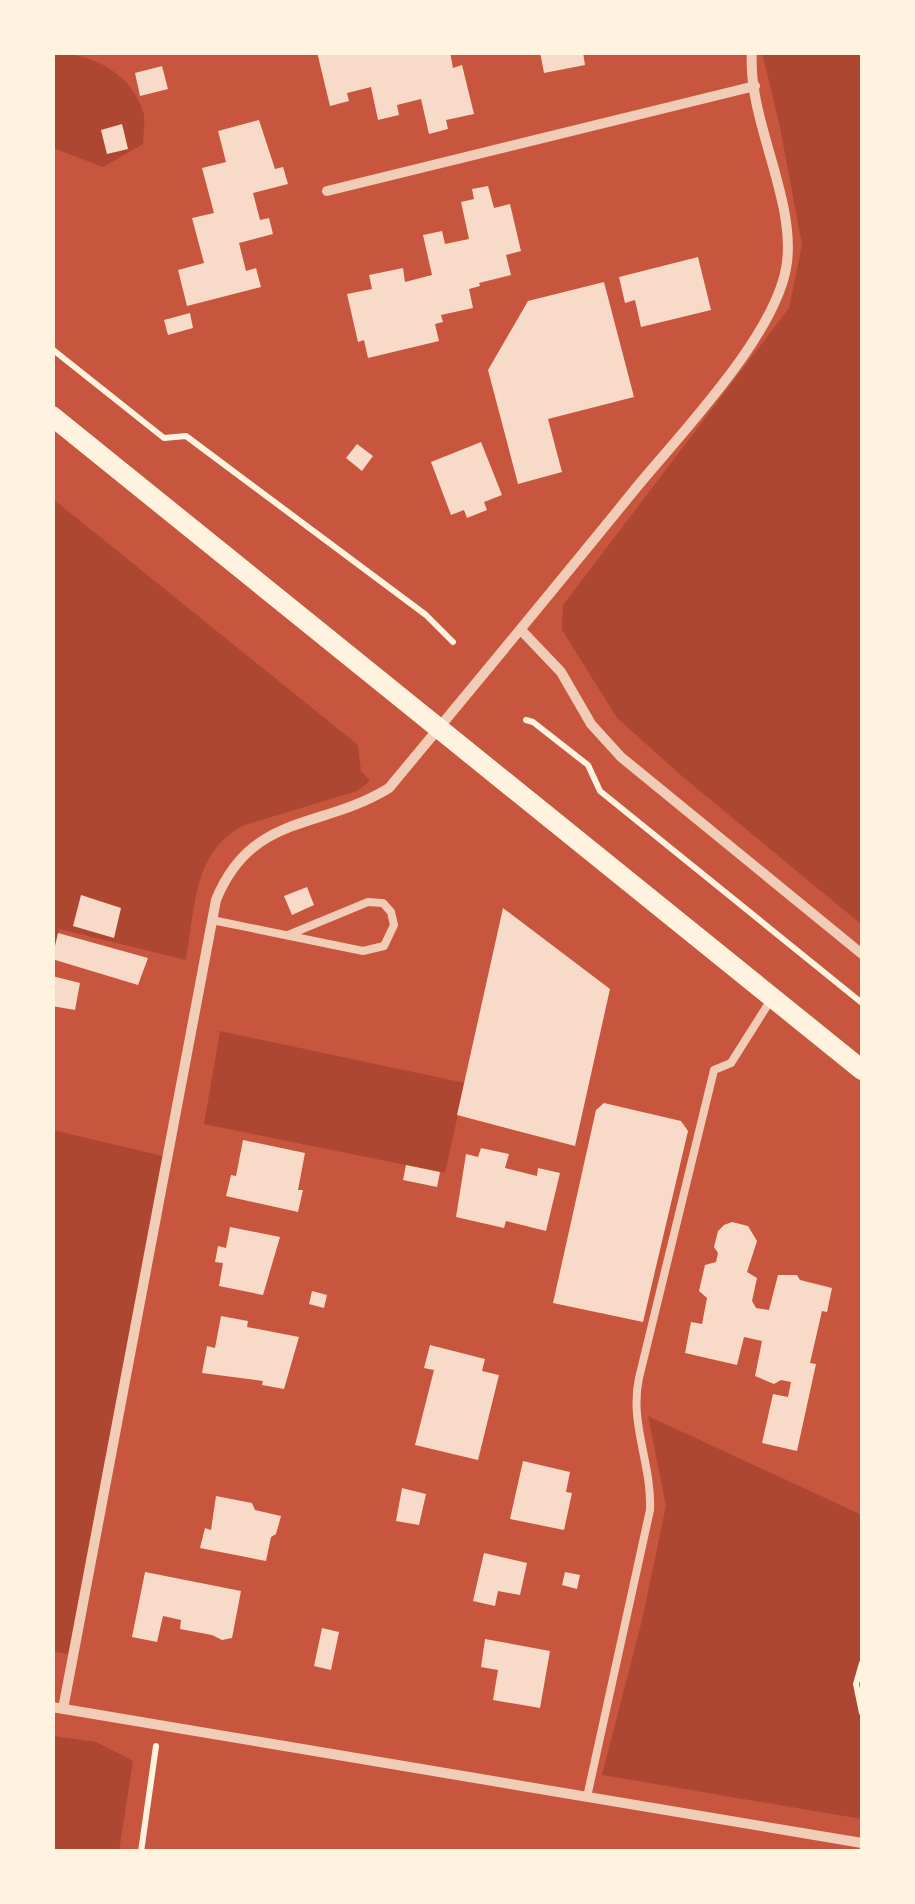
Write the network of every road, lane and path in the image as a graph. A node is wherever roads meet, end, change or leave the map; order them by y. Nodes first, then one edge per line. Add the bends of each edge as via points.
1 (752, 52) edge
2 (754, 86) junction
3 (327, 190) dead end
4 (52, 349) edge
5 (52, 416) edge
6 (521, 630) junction
7 (453, 642) dead end
8 (526, 720) dead end
9 (440, 727) junction
10 (212, 920) junction
11 (288, 936) junction
12 (862, 954) edge
13 (773, 997) junction
14 (862, 1003) edge
15 (862, 1070) edge
16 (862, 1663) edge
17 (58, 1708) edge
18 (862, 1713) edge
19 (159, 1724) junction
20 (586, 1797) junction
21 (862, 1842) edge
22 (140, 1852) edge

1 - 2 street
2 - 3 street
2 - 6 street via 785,227 788,259 776,304 724,380
4 - 7 path via 164,438 186,436
5 - 9 main road
6 - 9 street
6 - 12 street via 561,672 591,724 622,758
8 - 14 path via 588,765 600,791
9 - 10 street via 390,788 248,849 226,876
9 - 13 main road
10 - 11 lane
10 - 17 street
11 - 11 lane via 363,951 384,946 394,924 391,912 376,901
13 - 15 main road
13 - 20 lane via 731,1063 714,1070 639,1378 634,1401 650,1510
16 - 18 path via 856,1684
17 - 19 street
19 - 20 street
19 - 22 path
20 - 21 street

